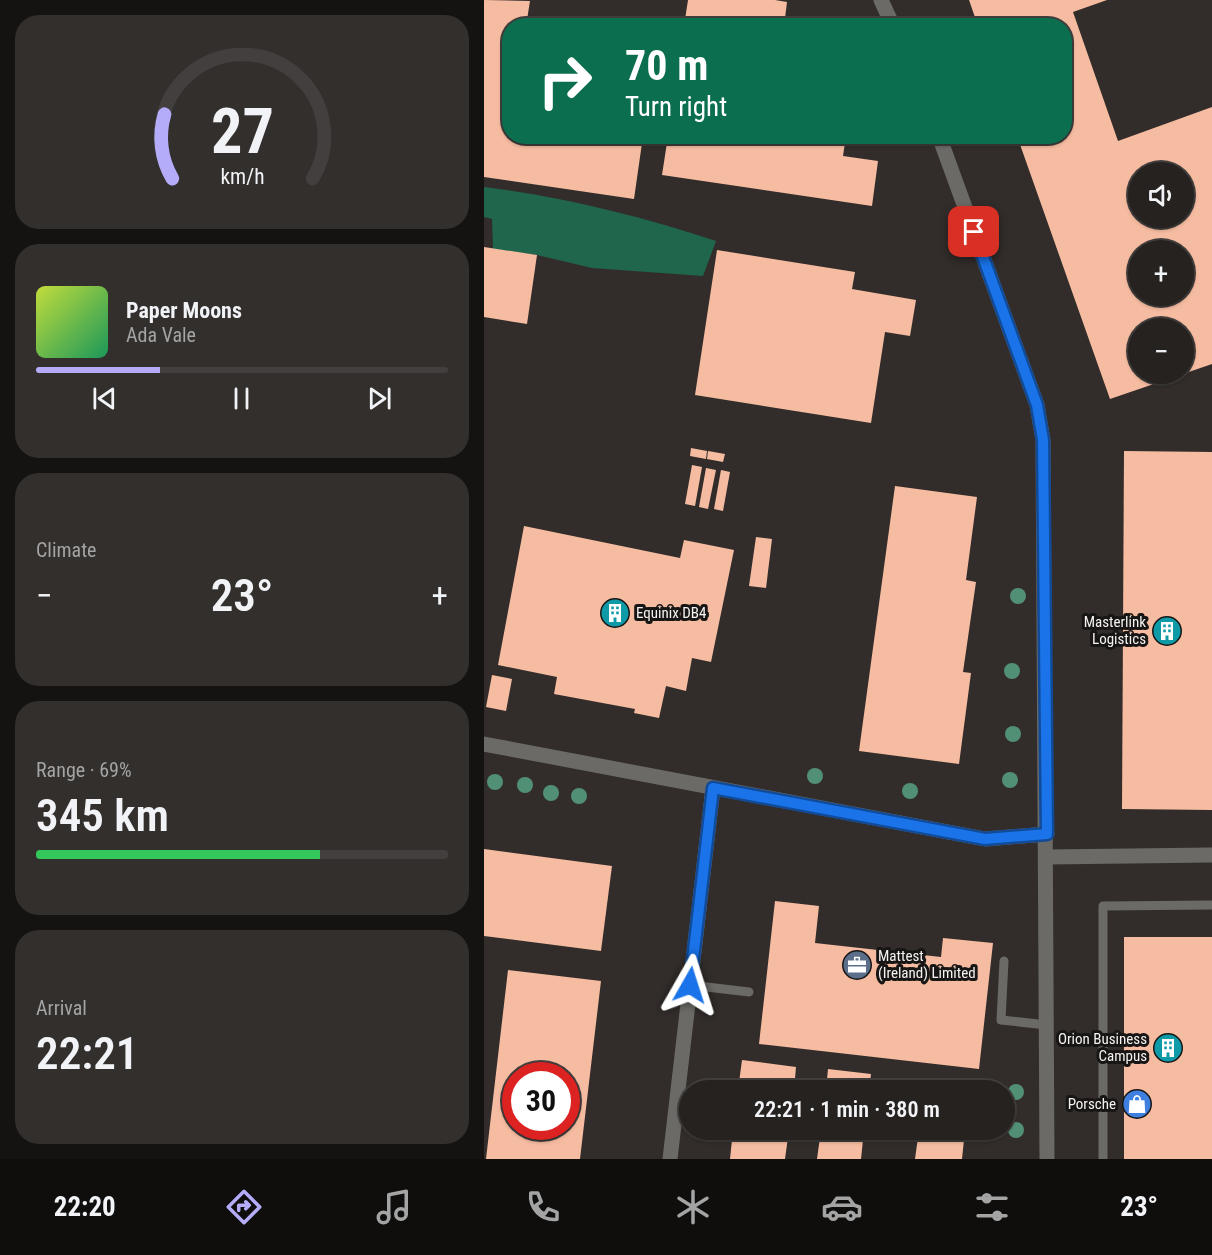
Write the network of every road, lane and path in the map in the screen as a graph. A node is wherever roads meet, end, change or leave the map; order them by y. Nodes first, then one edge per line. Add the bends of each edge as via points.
1 (881, 0) edge
2 (890, 18) edge
3 (941, 144) edge
4 (484, 744) edge
5 (713, 788) junction
6 (1047, 834) junction
7 (1212, 855) edge
8 (1046, 857) junction
9 (1212, 905) edge
10 (1004, 961) dead end
11 (690, 985) junction
12 (749, 992) dead end
13 (1047, 1025) junction
14 (670, 1159) edge
15 (1047, 1159) edge
16 (1103, 1159) edge

1 - 2 street
3 - 6 street via 1037,405 1043,440
4 - 5 street
5 - 6 street via 985,839
5 - 11 street
6 - 8 street
7 - 8 street
8 - 13 street
9 - 16 lane via 1103,906
10 - 13 lane via 1001,1020
11 - 12 lane
11 - 14 street
13 - 15 street

